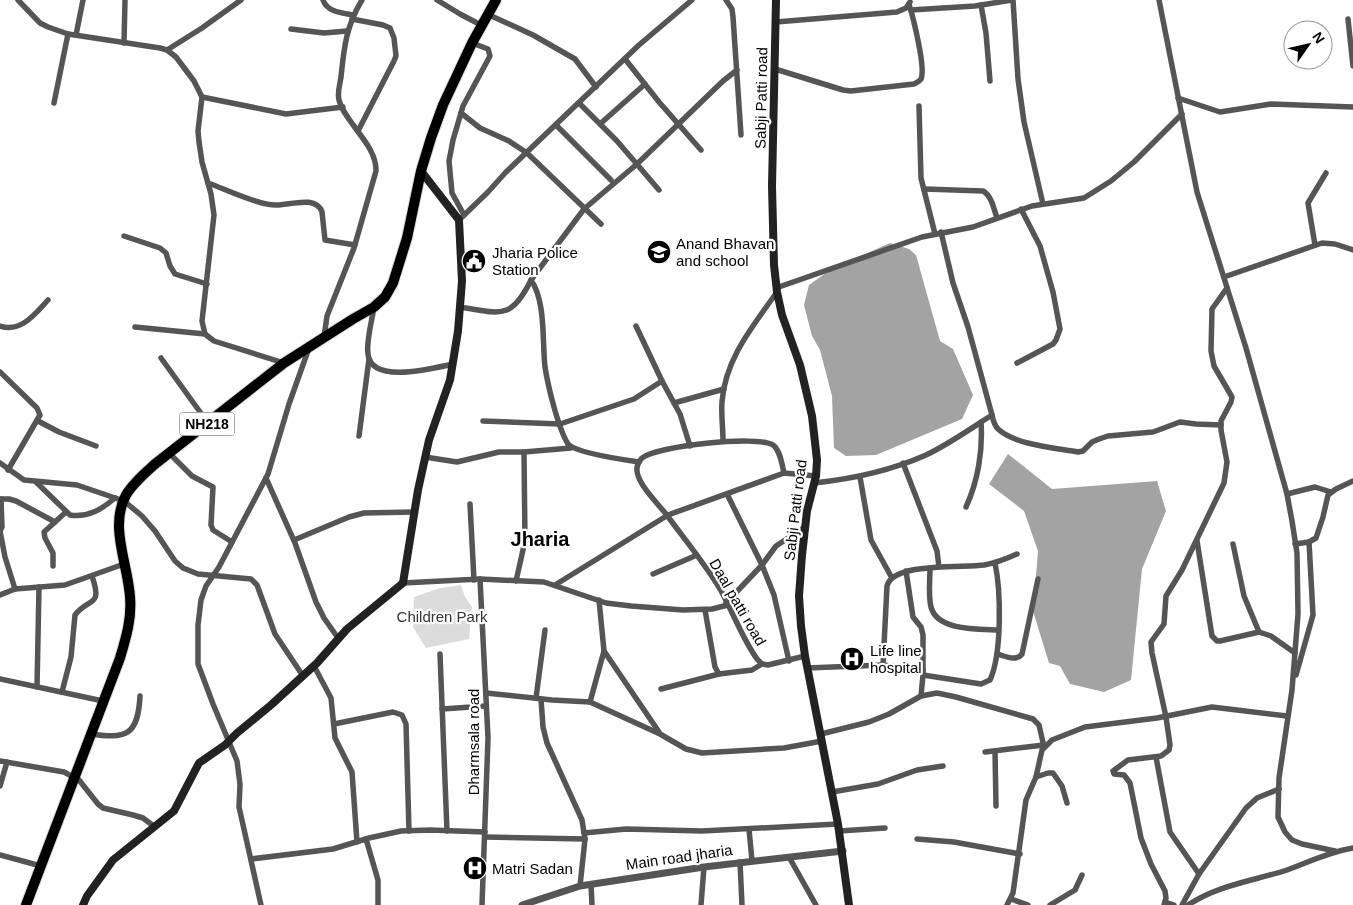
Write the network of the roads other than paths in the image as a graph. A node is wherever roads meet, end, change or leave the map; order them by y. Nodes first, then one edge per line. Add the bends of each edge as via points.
1 (18, 0) edge
2 (82, 0) edge
3 (125, 0) edge
4 (241, 0) edge
5 (323, 0) edge
6 (362, 0) edge
7 (437, 0) edge
8 (496, 0) edge
9 (692, 0) edge
10 (726, 0) edge
11 (776, 0) edge
12 (1012, 0) edge
13 (1159, 0) edge
14 (910, 4) edge
15 (981, 5) junction
16 (487, 14) junction
17 (353, 17) junction
18 (1348, 19) dead end
19 (776, 22) junction
20 (481, 25) junction
21 (291, 29) dead end
22 (347, 31) junction
23 (68, 34) junction
24 (76, 35) junction
25 (124, 42) junction
26 (472, 43) junction
27 (167, 50) junction
28 (625, 59) junction
29 (1353, 66) edge
30 (775, 69) junction
31 (736, 70) junction
32 (990, 81) dead end
33 (645, 84) junction
34 (596, 86) junction
35 (202, 97) junction
36 (1178, 98) junction
37 (54, 103) dead end
38 (579, 104) junction
39 (919, 106) dead end
40 (343, 107) junction
41 (1353, 107) edge
42 (461, 114) junction
43 (1182, 114) junction
44 (600, 124) junction
45 (678, 124) junction
46 (556, 125) junction
47 (358, 131) junction
48 (741, 135) dead end
49 (701, 150) dead end
50 (527, 152) junction
51 (637, 164) junction
52 (421, 171) junction
53 (1326, 173) dead end
54 (612, 180) dead end
55 (208, 183) junction
56 (924, 189) junction
57 (659, 190) dead end
58 (1043, 204) junction
59 (584, 209) junction
60 (1021, 209) junction
61 (462, 218) junction
62 (997, 218) junction
63 (601, 224) dead end
64 (938, 233) junction
65 (124, 236) dead end
66 (355, 245) junction
67 (1315, 245) junction
68 (1353, 250) edge
69 (1224, 277) junction
70 (531, 280) junction
71 (207, 284) junction
72 (1227, 288) junction
73 (776, 290) junction
74 (48, 300) dead end
75 (374, 307) junction
76 (460, 307) junction
77 (0, 326) edge
78 (636, 326) dead end
79 (135, 327) dead end
80 (205, 334) junction
81 (324, 338) junction
82 (310, 346) junction
83 (162, 358) dead end
84 (369, 359) junction
85 (284, 363) junction
86 (1017, 363) dead end
87 (453, 364) junction
88 (0, 372) edge
89 (662, 381) junction
90 (724, 389) junction
91 (674, 403) junction
92 (992, 415) junction
93 (38, 421) junction
94 (483, 421) dead end
95 (981, 422) junction
96 (208, 423) junction
97 (560, 424) junction
98 (1221, 425) junction
99 (359, 436) dead end
100 (723, 441) junction
101 (96, 446) dead end
102 (690, 446) junction
103 (571, 448) junction
104 (524, 452) junction
105 (169, 453) junction
106 (425, 457) junction
107 (639, 462) junction
108 (0, 463) edge
109 (903, 463) junction
110 (8, 470) junction
111 (784, 472) junction
112 (860, 477) junction
113 (266, 478) junction
114 (815, 480) junction
115 (1353, 481) edge
116 (36, 482) junction
117 (1331, 492) junction
118 (727, 494) junction
119 (1287, 494) junction
120 (0, 499) edge
121 (119, 499) junction
122 (470, 504) dead end
123 (966, 507) dead end
124 (66, 512) junction
125 (414, 512) junction
126 (668, 515) junction
127 (55, 522) junction
128 (805, 527) junction
129 (0, 531) edge
130 (294, 540) junction
131 (1197, 540) junction
132 (232, 542) junction
133 (1309, 542) junction
134 (1233, 544) dead end
135 (1295, 544) junction
136 (1017, 554) dead end
137 (697, 556) junction
138 (995, 563) junction
139 (124, 564) junction
140 (762, 565) junction
141 (53, 566) dead end
142 (939, 567) junction
143 (930, 568) junction
144 (906, 571) junction
145 (214, 574) junction
146 (653, 574) dead end
147 (92, 576) junction
148 (892, 578) junction
149 (1038, 579) dead end
150 (477, 580) junction
151 (516, 581) junction
152 (403, 583) junction
153 (555, 584) junction
154 (39, 587) junction
155 (15, 588) junction
156 (0, 595) edge
157 (599, 600) junction
158 (727, 604) junction
159 (705, 610) junction
160 (544, 630) dead end
161 (998, 630) junction
162 (1259, 632) junction
163 (338, 638) junction
164 (604, 651) junction
165 (1295, 653) junction
166 (440, 654) dead end
167 (996, 654) junction
168 (805, 656) junction
169 (789, 660) junction
170 (762, 664) junction
171 (883, 665) junction
172 (314, 666) junction
173 (807, 668) junction
174 (923, 672) junction
175 (719, 674) junction
176 (303, 676) junction
177 (0, 679) edge
178 (1293, 685) junction
179 (37, 686) junction
180 (661, 689) dead end
181 (62, 692) junction
182 (486, 693) junction
183 (140, 696) dead end
184 (920, 696) junction
185 (538, 699) junction
186 (103, 701) junction
187 (590, 702) junction
188 (486, 706) junction
189 (442, 709) junction
190 (1287, 716) junction
191 (1166, 717) junction
192 (334, 724) junction
193 (90, 734) junction
194 (660, 734) junction
195 (821, 737) junction
196 (230, 740) junction
197 (1044, 746) junction
198 (995, 751) junction
199 (984, 752) dead end
200 (1156, 757) junction
201 (3, 761) edge
202 (943, 766) dead end
203 (74, 777) junction
204 (1036, 777) junction
205 (0, 786) edge
206 (1279, 789) junction
207 (832, 792) junction
208 (1067, 803) dead end
209 (996, 806) dead end
210 (155, 827) junction
211 (839, 828) junction
212 (885, 828) dead end
213 (749, 829) junction
214 (409, 831) junction
215 (447, 831) junction
216 (485, 834) junction
217 (585, 836) junction
218 (366, 839) junction
219 (918, 839) dead end
220 (357, 842) junction
221 (1353, 848) edge
222 (843, 850) junction
223 (1335, 851) junction
224 (1020, 854) junction
225 (0, 855) edge
226 (790, 857) junction
227 (251, 859) junction
228 (752, 861) junction
229 (740, 862) junction
230 (41, 866) junction
231 (704, 866) junction
232 (1199, 874) junction
233 (1082, 875) dead end
234 (591, 884) junction
235 (580, 886) junction
236 (1011, 899) junction
237 (1165, 903) edge
238 (26, 905) edge
239 (83, 905) edge
240 (261, 905) edge
241 (378, 905) edge
242 (482, 905) edge
243 (522, 905) edge
244 (592, 905) edge
245 (701, 905) edge
246 (742, 905) edge
247 (816, 905) edge
248 (849, 905) edge
249 (1007, 905) edge
250 (1028, 905) edge
251 (1050, 905) edge
252 (1174, 905) edge
253 (1182, 905) edge
254 (1188, 905) edge

1 - 23 street via 40,23
2 - 24 street
3 - 25 street
4 - 27 street
5 - 17 street via 331,10
6 - 17 street
7 - 20 street
8 - 16 highway, NH218
9 - 28 street
10 - 31 street via 732,9
11 - 19 main road, Sabji Patti road
12 - 15 street
12 - 58 street via 1024,122
13 - 36 street
14 - 15 street
14 - 19 street via 897,12
14 - 30 street via 919,45 922,71 919,82 851,91
15 - 32 street
16 - 20 highway, NH218
16 - 34 street via 533,35 575,60
17 - 22 street
17 - 47 street via 390,28 396,56
18 - 29 street
19 - 30 main road, Sabji Patti road
20 - 26 highway, NH218
21 - 22 street via 324,33
22 - 40 street via 339,93
23 - 24 street
23 - 37 street
24 - 25 street
25 - 27 street
26 - 42 street via 488,49 490,56
26 - 52 highway, NH218 via 443,105
27 - 35 street via 194,81
28 - 33 street
28 - 34 street
30 - 73 main road, Sabji Patti road via 772,236
31 - 45 street
31 - 48 street
33 - 44 street
33 - 45 street
34 - 38 street
35 - 40 street via 286,114
35 - 55 street via 198,142
36 - 41 street via 1220,112 1271,104
36 - 43 street
38 - 44 street
38 - 46 street
39 - 56 street via 920,169
40 - 47 street
42 - 50 street via 480,128
42 - 61 street via 450,150 449,171 452,193
43 - 58 street via 1134,162 1092,193 1078,200
43 - 69 street via 1197,192
44 - 51 street
45 - 49 street
45 - 51 street
46 - 50 street
46 - 54 street
47 - 66 street via 376,165
50 - 59 street
50 - 61 street
51 - 57 street
51 - 59 street
52 - 61 main road
52 - 75 highway, NH218 via 407,238 393,284
53 - 67 street via 1308,203
55 - 66 street via 269,205 315,203 321,208 325,240
55 - 71 street via 214,215
56 - 62 street via 983,191 987,193
56 - 64 street
58 - 60 street
59 - 63 street
59 - 70 street
60 - 62 street
60 - 86 street via 1038,240 1060,329 1056,340 1046,349
61 - 76 main road
62 - 64 street via 973,227
64 - 73 street
64 - 92 street
65 - 71 street via 160,248 166,253 175,274
66 - 81 street via 327,316
67 - 68 street via 1330,243
67 - 69 street
69 - 72 street
70 - 76 street via 524,296 513,307 499,313
70 - 97 street via 537,288 546,375
71 - 80 street via 202,322
72 - 98 street via 1215,303 1211,317 1211,359 1232,397
72 - 119 street
73 - 90 street via 734,356
73 - 114 main road, Sabji Patti road via 812,416 817,460
74 - 77 street via 26,323 9,328
75 - 81 highway, NH218
75 - 84 street
76 - 87 main road
78 - 89 street
79 - 80 street
80 - 85 street via 214,341
81 - 82 highway, NH218
82 - 85 highway, NH218
82 - 113 street
83 - 96 street
84 - 87 street via 378,368 398,372
84 - 99 street
85 - 96 highway, NH218
87 - 106 main road
88 - 93 street via 37,408
89 - 91 street
89 - 97 street via 634,399
90 - 91 street
90 - 100 street
91 - 102 street
92 - 95 street
92 - 98 street via 998,429 1011,437 1078,452 1108,436 1153,432 1180,422
93 - 101 street
93 - 110 street
94 - 97 street
95 - 109 street via 926,455
95 - 123 street via 981,451
96 - 105 highway, NH218
97 - 103 street
98 - 131 street via 1227,462 1224,483
100 - 102 street
100 - 111 street via 773,445
102 - 107 street via 656,452 642,457
103 - 104 street
103 - 107 street
104 - 106 street via 499,452 457,462
104 - 151 street via 525,541
105 - 121 highway, NH218
105 - 132 street via 192,476 213,487 210,525
106 - 125 main road
107 - 126 street, Daal patti road via 638,478
108 - 110 street
109 - 112 street
109 - 142 street via 937,551
110 - 116 street via 24,480
111 - 114 street
111 - 118 street
112 - 114 street
112 - 148 street via 871,540
113 - 130 street
113 - 132 street
114 - 128 main road, Sabji Patti road
115 - 117 street
116 - 121 street via 77,485
116 - 124 street
117 - 119 street via 1315,487
117 - 133 street via 1318,535
118 - 126 street
118 - 140 street
119 - 135 street
120 - 127 street via 16,501
120 - 129 street
121 - 124 street via 88,514
121 - 139 highway, NH218
121 - 145 street via 135,509 179,565 198,574
122 - 150 street, Dharmsala road
124 - 127 street
125 - 130 street via 364,513
125 - 152 main road
126 - 137 street, Daal patti road
126 - 153 street
127 - 141 street via 44,535 53,553
128 - 140 street via 776,546
128 - 168 main road, Sabji Patti road via 800,596
129 - 155 street
130 - 163 street via 316,602
131 - 162 street via 1214,639 1220,641
131 - 191 street via 1166,596 1164,624 1151,642
132 - 145 street
133 - 135 street
133 - 178 street via 1313,615
134 - 162 street via 1244,596
135 - 165 street via 1298,614
136 - 138 street
137 - 146 street
137 - 158 street, Daal patti road
138 - 142 street
138 - 161 street via 1000,596
139 - 147 street
139 - 186 highway, NH218 via 130,618 120,658
140 - 158 street
140 - 169 street via 777,604
142 - 143 street
143 - 144 street
143 - 161 street via 931,606 941,620 957,627
144 - 148 street
144 - 174 street via 912,617 923,630
145 - 176 street via 255,582 275,634
145 - 196 street via 201,600 198,664
147 - 154 street via 65,585
147 - 181 street via 96,594 90,604 76,615 71,657
148 - 171 street via 886,586
149 - 167 street via 1022,654 1015,659
150 - 151 street
150 - 152 street
150 - 182 street, Dharmsala road
151 - 153 street
152 - 163 main road
153 - 157 street
154 - 155 street
154 - 179 street
155 - 156 street
157 - 159 street via 664,610
157 - 164 street
158 - 159 street
158 - 170 street, Daal patti road via 753,654
159 - 175 street via 714,667
160 - 185 street
161 - 167 street
162 - 165 street via 1271,636
163 - 172 main road
164 - 187 street
164 - 194 street
165 - 178 street
166 - 189 street
167 - 174 street via 992,676 986,683
168 - 169 street, Daal patti road
168 - 173 main road, Sabji Patti road
169 - 170 street, Daal patti road
170 - 175 street via 752,670
171 - 173 street
171 - 174 street
172 - 176 main road
172 - 192 street via 331,698
173 - 195 main road, Sabji Patti road
174 - 184 street
175 - 180 street
176 - 196 main road
177 - 179 street
178 - 190 street
179 - 181 street
181 - 186 street
182 - 185 street
182 - 188 street, Dharmsala road
183 - 193 street via 137,721 127,732 114,737
184 - 195 street via 870,722
184 - 197 street via 937,693 1033,719 1039,725
185 - 187 street
185 - 217 street via 547,743 577,806
186 - 193 highway, NH218
187 - 194 street
188 - 189 street
188 - 216 street, Dharmsala road
189 - 215 street
190 - 191 street via 1212,707
190 - 206 street
191 - 197 street via 1085,727
191 - 200 street via 1169,750
192 - 214 street via 393,712 402,714 406,724
192 - 220 street via 334,738 352,772
193 - 203 highway, NH218
194 - 195 street via 686,749 702,753 784,748
195 - 207 main road, Sabji Patti road
196 - 210 main road via 199,763 174,812
196 - 227 street via 237,761 239,807
197 - 198 street
197 - 204 street
198 - 199 street
198 - 209 street
200 - 232 street via 1168,825
200 - 237 street via 1128,760 1113,773 1124,775 1130,783 1141,838 1165,891
201 - 203 street via 52,769
201 - 205 street
202 - 207 street via 917,770 878,784
203 - 210 street via 104,808 143,818
203 - 230 highway, NH218
204 - 208 street via 1053,774 1062,786
204 - 224 street via 1026,800
206 - 223 street via 1278,816 1292,840
206 - 232 street via 1251,802
207 - 211 main road, Sabji Patti road
210 - 239 main road via 113,860
211 - 212 street
211 - 213 street
211 - 222 main road, Sabji Patti road
213 - 217 street via 626,829
213 - 228 street
214 - 215 street
214 - 218 street
215 - 216 street
216 - 217 street
216 - 242 street, Dharmsala road
217 - 235 street
218 - 220 street
218 - 241 street via 378,880
219 - 224 street
220 - 227 street via 334,849
221 - 223 street
222 - 226 street, Main road jharia
222 - 248 main road, Sabji Patti road
223 - 254 street via 1287,870 1209,893
224 - 236 street
225 - 230 street
226 - 228 street, Main road jharia
226 - 247 street
227 - 240 street
228 - 229 street, Main road jharia
229 - 231 street, Main road jharia
229 - 246 street
230 - 238 highway, NH218
231 - 234 street, Main road jharia
231 - 245 street
232 - 253 street
233 - 251 street via 1075,890
234 - 235 street, Main road jharia
234 - 244 street
235 - 243 street, Main road jharia
236 - 249 street
236 - 250 street
237 - 252 street

